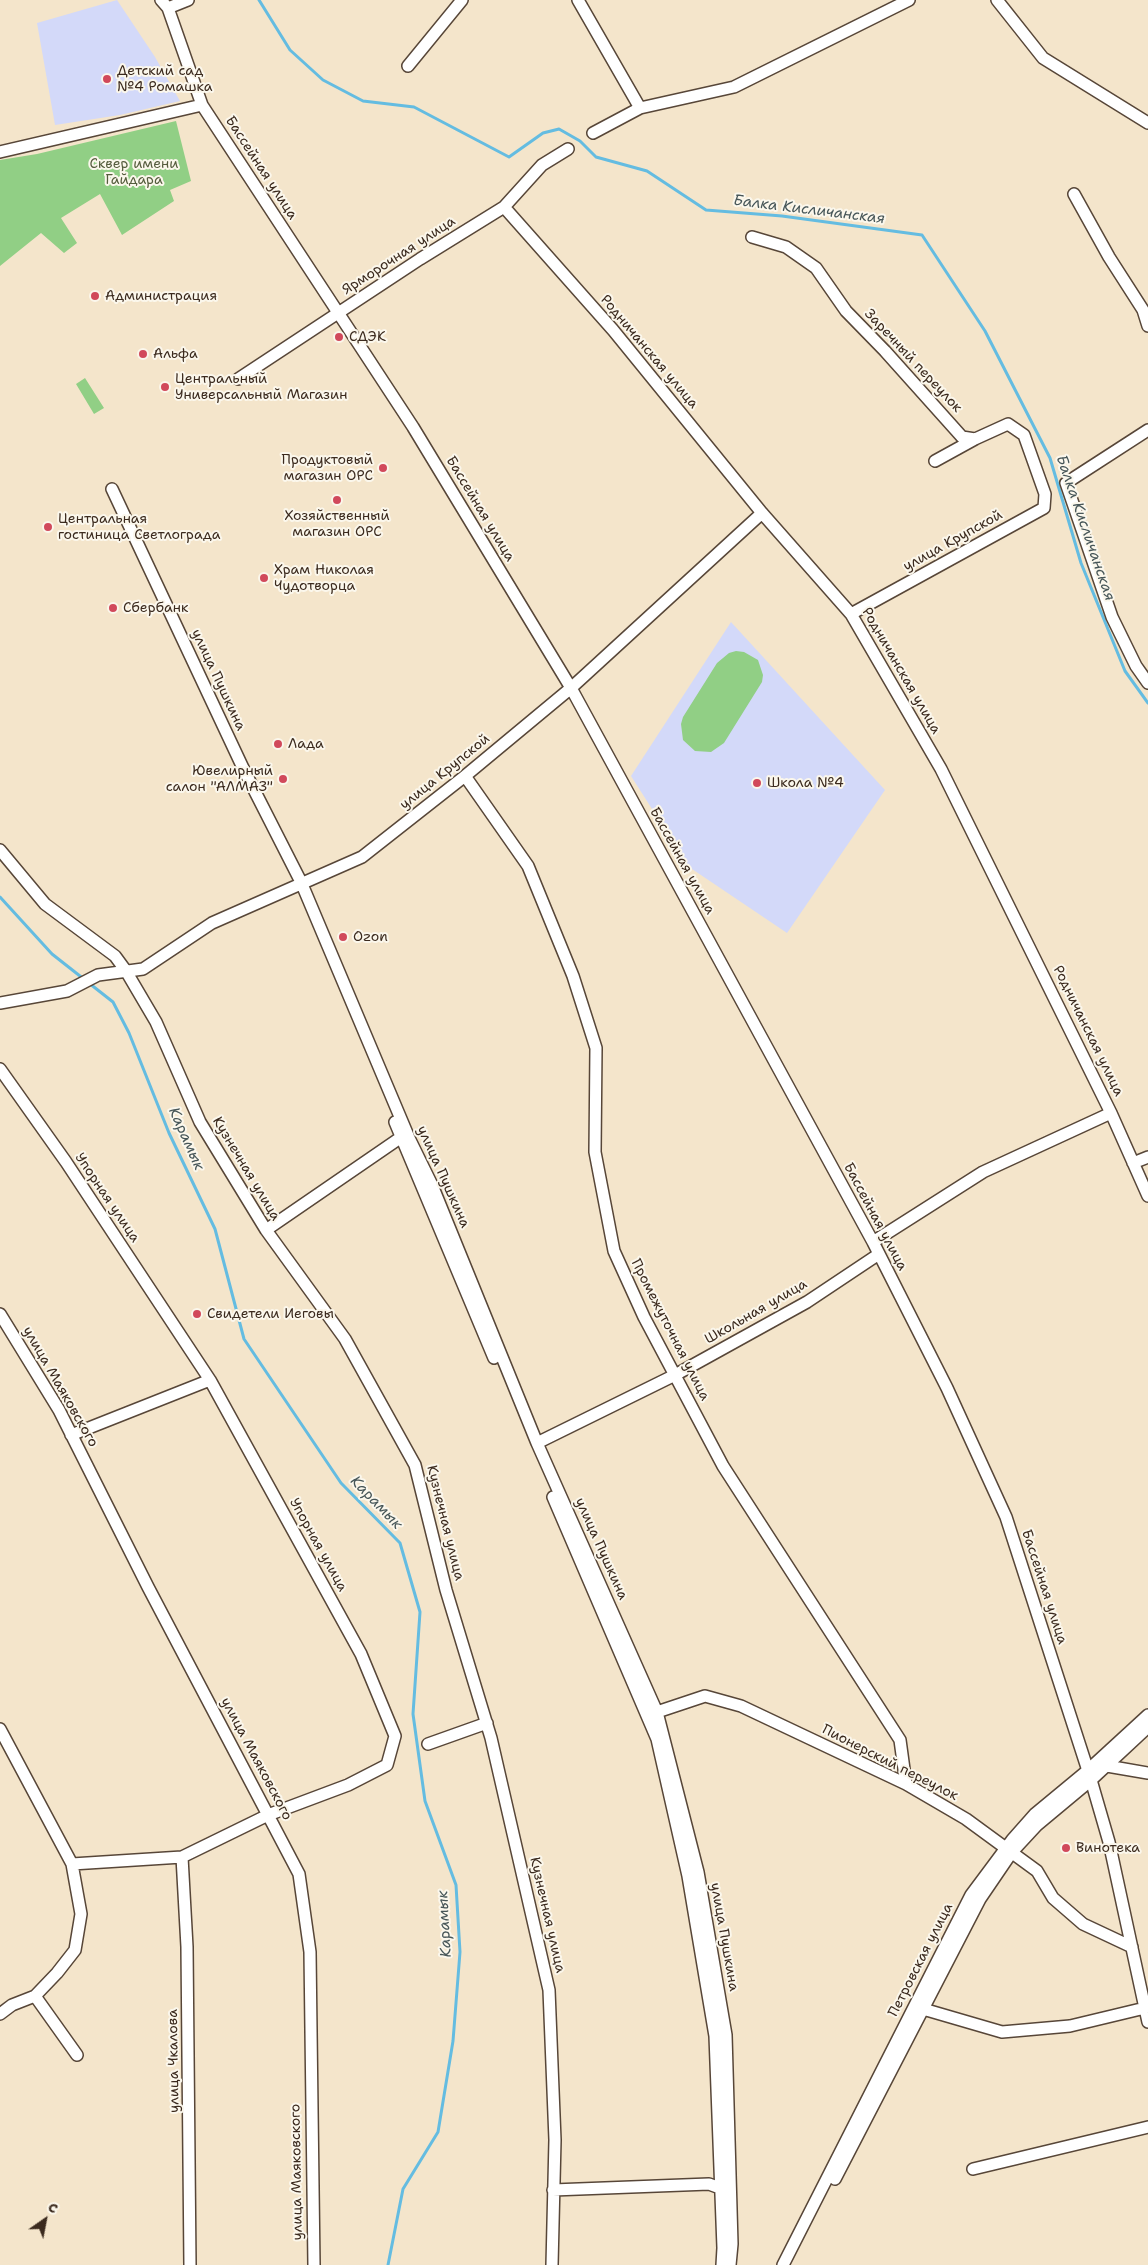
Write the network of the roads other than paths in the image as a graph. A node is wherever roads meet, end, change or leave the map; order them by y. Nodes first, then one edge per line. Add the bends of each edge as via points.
1 (188, 0) edge
2 (462, 0) edge
3 (578, 0) edge
4 (909, 0) edge
5 (997, 0) edge
6 (164, 4) edge
7 (408, 66) dead end
8 (202, 105) junction
9 (640, 108) junction
10 (1148, 123) edge
11 (593, 133) dead end
12 (568, 149) dead end
13 (0, 152) edge
14 (1074, 194) dead end
15 (504, 207) junction
16 (752, 238) dead end
17 (339, 313) junction
18 (1148, 326) edge
19 (238, 380) dead end
20 (1148, 430) edge
21 (975, 439) junction
22 (935, 461) dead end
23 (112, 489) dead end
24 (762, 513) junction
25 (852, 614) junction
26 (1148, 683) edge
27 (570, 688) junction
28 (465, 776) junction
29 (0, 850) edge
30 (301, 882) junction
31 (126, 971) junction
32 (0, 1003) edge
33 (0, 1069) edge
34 (1111, 1113) junction
35 (405, 1138) junction
36 (1148, 1157) edge
37 (1133, 1162) junction
38 (1148, 1196) edge
39 (266, 1230) junction
40 (872, 1242) junction
41 (879, 1254) junction
42 (0, 1314) edge
43 (675, 1375) junction
44 (210, 1380) junction
45 (72, 1435) junction
46 (537, 1443) junction
47 (657, 1712) junction
48 (1148, 1715) edge
49 (487, 1723) junction
50 (1148, 1728) edge
51 (0, 1729) edge
52 (428, 1744) dead end
53 (1107, 1766) junction
54 (1148, 1772) edge
55 (1089, 1776) junction
56 (906, 1784) junction
57 (268, 1815) junction
58 (1009, 1850) junction
59 (182, 1857) junction
60 (72, 1864) junction
61 (1132, 1946) junction
62 (35, 1996) junction
63 (1145, 2008) junction
64 (923, 2009) junction
65 (0, 2014) edge
66 (1148, 2022) edge
67 (77, 2056) dead end
68 (1148, 2127) edge
69 (973, 2169) dead end
70 (553, 2190) junction
71 (726, 2191) junction
72 (190, 2265) edge
73 (314, 2265) edge
74 (552, 2265) edge
75 (722, 2265) edge
76 (730, 2265) edge
77 (783, 2265) edge
78 (791, 2265) edge

1 - 6 street
2 - 7 street
3 - 9 street
4 - 9 street via 734,87
5 - 10 street via 1043,58
6 - 8 street, Бассейная улица
8 - 13 street
8 - 17 street, Бассейная улица
9 - 11 street
12 - 15 street, Ярморочная улица via 542,165
14 - 18 street via 1143,310
15 - 17 street, Ярморочная улица
15 - 24 street, Родничанская улица via 613,330
16 - 21 street, Заречный переулок via 786,248 816,268 846,311 962,437
17 - 19 street, Ярморочная улица
17 - 27 street, Бассейная улица via 413,427
20 - 26 street via 1066,483 1112,617
21 - 22 street
21 - 25 street, улица Крупской via 1008,424 1024,435 1045,494 1044,508
23 - 30 street, улица Пушкина via 243,768
24 - 25 street, Родничанская улица
24 - 27 street, улица Крупской
25 - 34 street, Родничанская улица via 941,769
27 - 28 street, улица Крупской
27 - 40 street, Бассейная улица
28 - 30 street, улица Крупской via 362,857
28 - 43 street, Промежуточная улица via 528,866 573,976 596,1048 595,1152 614,1251
29 - 31 street, Кузнечная улица via 45,904 115,956
30 - 31 street, улица Крупской via 212,922 143,969
30 - 35 street, улица Пушкина via 300,899
31 - 32 street, улица Крупской via 98,975 66,991
31 - 39 street, Кузнечная улица via 156,1022 200,1122
33 - 44 street, Упорная улица via 66,1162
34 - 37 street, Родничанская улица
34 - 40 street via 983,1172
35 - 39 street
35 - 46 street, улица Пушкина via 432,1185
35 - 71 street, улица Пушкина via 657,1738 688,1876 715,2036
36 - 37 street
37 - 38 street, Родничанская улица
39 - 49 street, Кузнечная улица via 344,1338 414,1465 446,1590
40 - 41 street, Бассейная улица
41 - 43 street, Школьная улица via 807,1302
41 - 55 street, Бассейная улица via 947,1388 1006,1516
42 - 45 street, улица Маяковского
43 - 46 street, Школьная улица
43 - 56 street, Промежуточная улица via 723,1466 900,1740
44 - 45 street
44 - 57 street, Упорная улица via 361,1654 395,1736 388,1765 348,1785
45 - 57 street, улица Маяковского
46 - 47 street, улица Пушкина
47 - 56 street, Пионерский переулок via 705,1696 741,1706
47 - 71 street, улица Пушкина via 698,1872 726,2035
48 - 55 street
49 - 52 street
49 - 70 street, Кузнечная улица via 549,1990
50 - 53 street
51 - 60 street
53 - 54 street
53 - 55 street
55 - 58 street
55 - 61 street, Бассейная улица via 1109,1842
56 - 58 street, Пионерский переулок via 966,1819
57 - 59 street, Упорная улица
57 - 73 street, улица Маяковского via 298,1874 310,1952
58 - 61 street, Пионерский переулок via 1037,1871 1053,1898 1083,1924
58 - 64 street
58 - 77 street, Петровская улица via 971,1895
59 - 60 street, Упорная улица
59 - 72 street, улица Чкалова via 187,1947
60 - 62 street via 81,1914 75,1950
61 - 63 street, Бассейная улица
62 - 65 street via 12,2005
62 - 67 street
63 - 64 street via 1070,2026 1002,2032
63 - 66 street, Бассейная улица
64 - 78 street
68 - 69 street
70 - 71 street via 709,2184
70 - 74 street, Кузнечная улица
71 - 75 street, улица Пушкина
71 - 76 street, улица Пушкина

